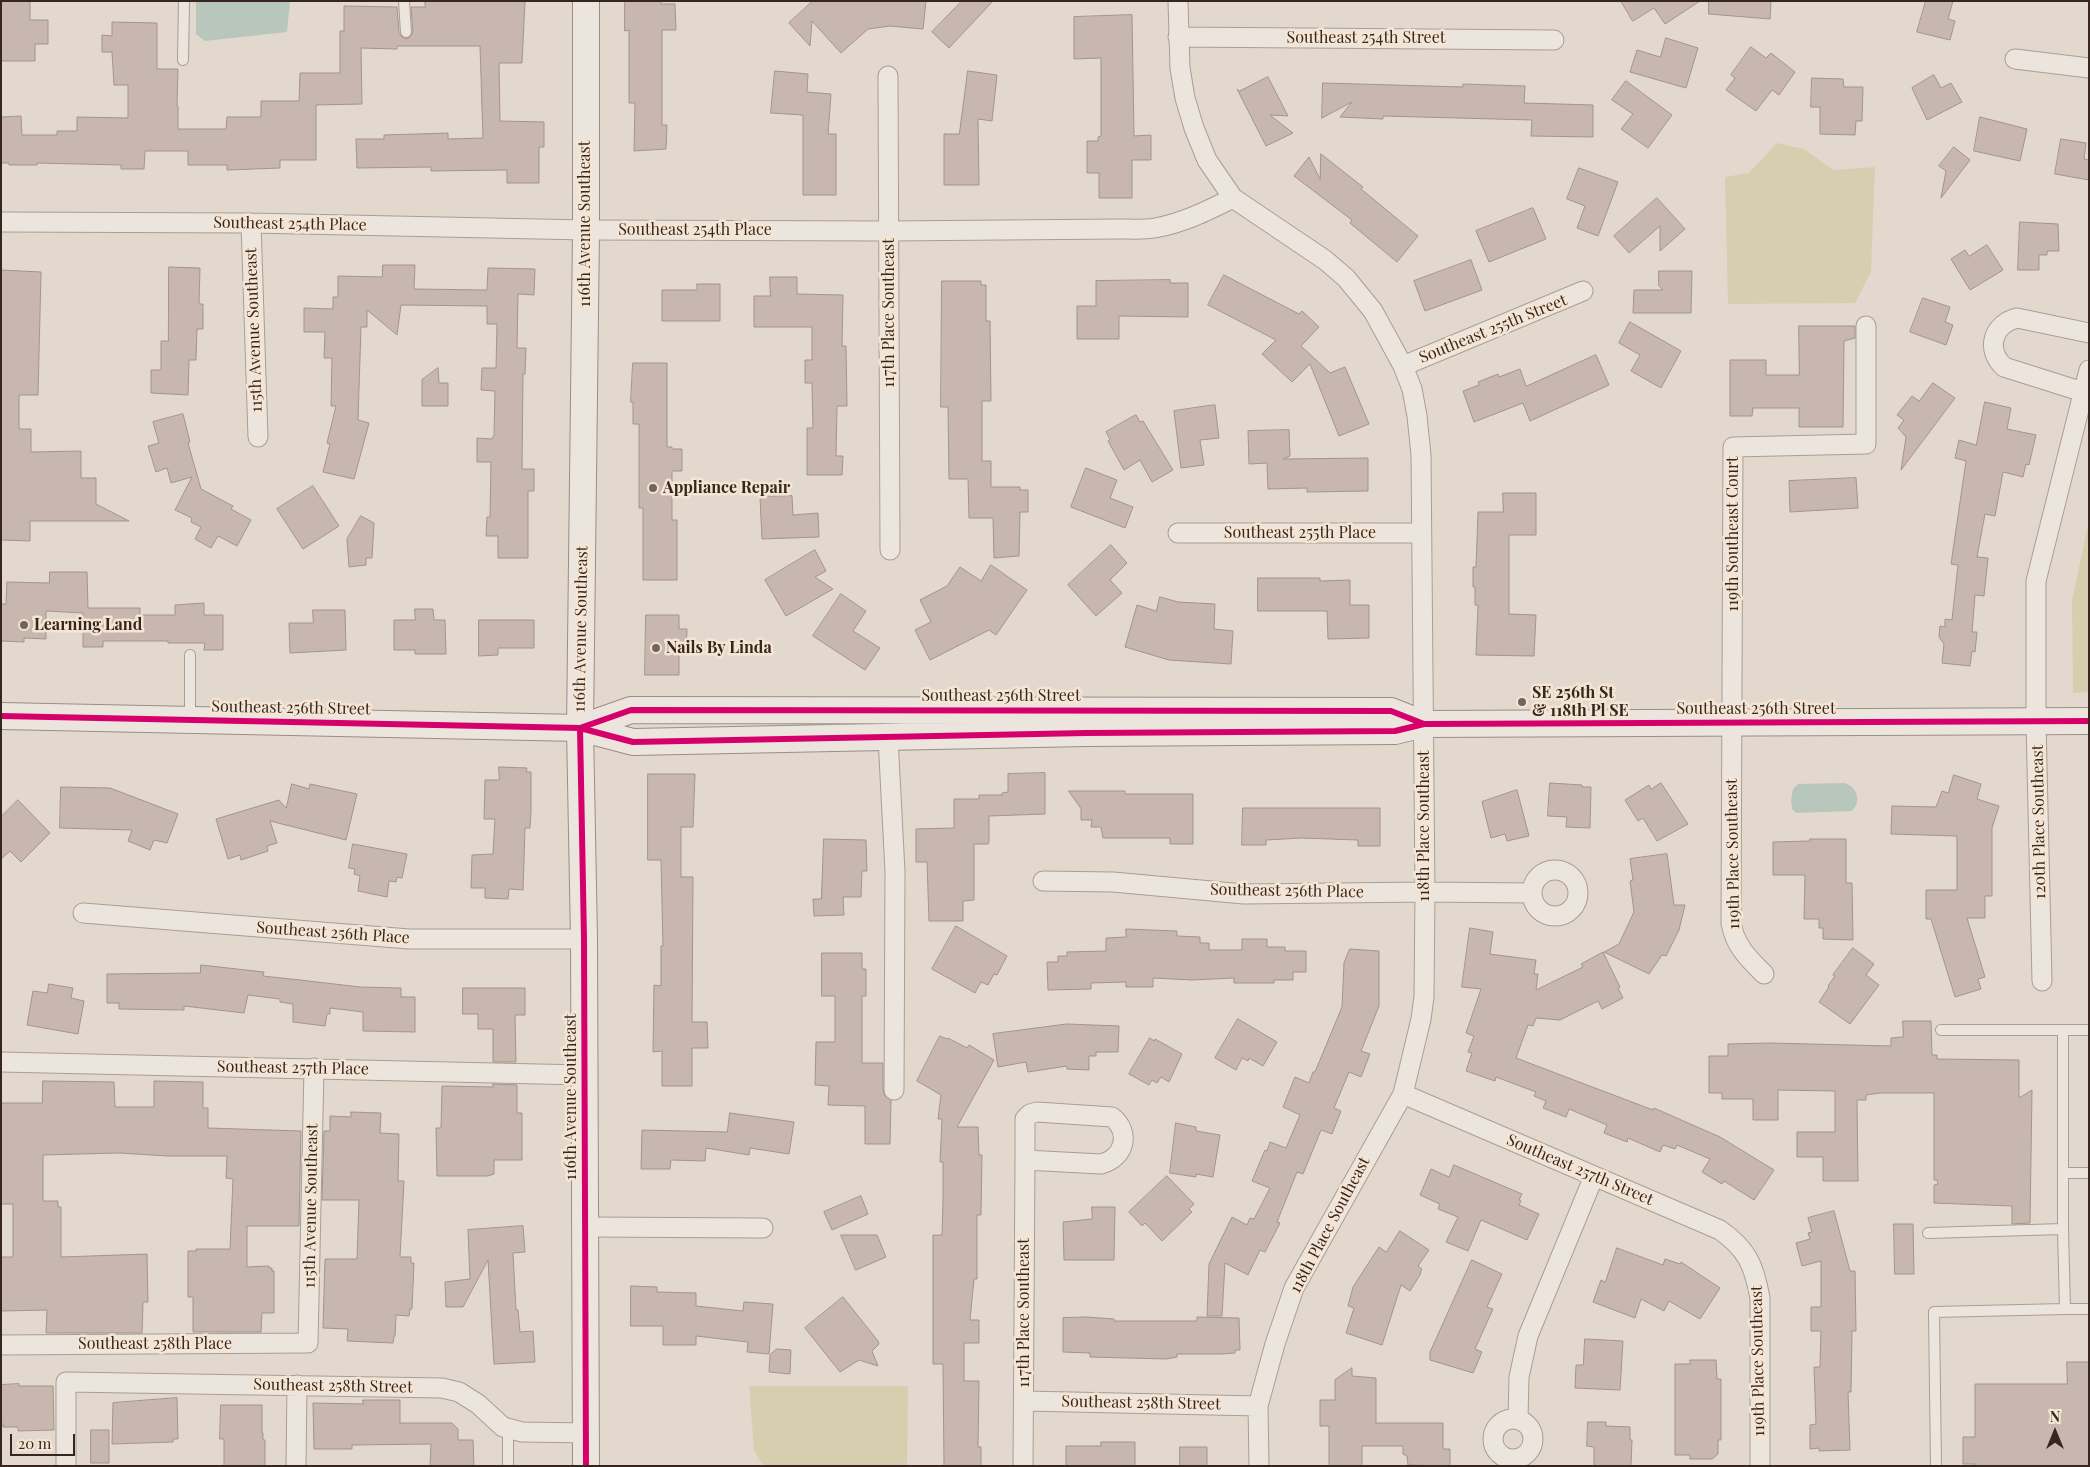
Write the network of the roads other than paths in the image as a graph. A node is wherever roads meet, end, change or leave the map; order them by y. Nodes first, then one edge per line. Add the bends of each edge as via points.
1 (184, 1) edge
2 (404, 1) edge
3 (586, 1) edge
4 (1178, 1) edge
5 (406, 32) dead end
6 (1178, 37) junction
7 (1554, 40) dead end
8 (2015, 58) dead end
9 (183, 60) dead end
10 (2089, 68) edge
11 (888, 76) dead end
12 (1233, 198) junction
13 (1, 222) edge
14 (251, 223) junction
15 (586, 230) junction
16 (889, 231) junction
17 (1583, 291) dead end
18 (1866, 326) dead end
19 (2089, 333) edge
20 (1403, 366) junction
21 (2089, 370) edge
22 (2083, 392) junction
23 (258, 437) dead end
24 (1178, 533) dead end
25 (1421, 533) junction
26 (890, 550) dead end
27 (190, 655) dead end
28 (1, 716) edge
29 (190, 719) junction
30 (2089, 721) edge
31 (1732, 722) junction
32 (2036, 722) junction
33 (1424, 724) junction
34 (580, 728) junction
35 (888, 737) junction
36 (1043, 881) dead end
37 (1425, 892) junction
38 (1532, 893) dead end
39 (83, 913) dead end
40 (584, 940) junction
41 (1764, 974) dead end
42 (2042, 981) dead end
43 (1941, 1030) dead end
44 (2063, 1030) junction
45 (2089, 1030) edge
46 (1, 1062) edge
47 (314, 1068) junction
48 (584, 1075) junction
49 (894, 1090) dead end
50 (1403, 1094) junction
51 (1025, 1160) junction
52 (2064, 1173) junction
53 (2089, 1173) edge
54 (1594, 1176) junction
55 (586, 1227) junction
56 (763, 1228) dead end
57 (2063, 1229) junction
58 (1928, 1233) dead end
59 (1748, 1258) joint
60 (2065, 1309) junction
61 (2089, 1309) edge
62 (308, 1343) joint
63 (1, 1344) edge
64 (297, 1385) junction
65 (1024, 1401) junction
66 (1258, 1406) junction
67 (1518, 1419) dead end
68 (508, 1428) junction
69 (586, 1433) junction
70 (66, 1466) edge
71 (296, 1466) edge
72 (508, 1466) edge
73 (586, 1466) edge
74 (1023, 1466) edge
75 (1259, 1466) edge
76 (1760, 1466) edge
77 (1936, 1466) edge

1 - 9 lane
2 - 5 lane
3 - 15 main road, 116th Avenue Southeast
4 - 6 street
6 - 7 street, Southeast 254th Street
6 - 12 street via 1184,98 1194,128 1207,160
8 - 10 street
11 - 16 street, 117th Place Southeast
12 - 16 street, Southeast 254th Place via 1200,214 1153,228
12 - 20 street, 118th Place Southeast via 1325,260 1346,278 1373,311
13 - 14 street, Southeast 254th Place
14 - 15 street, Southeast 254th Place
14 - 23 street, 115th Avenue Southeast
15 - 16 street, Southeast 254th Place
15 - 34 main road, 116th Avenue Southeast
16 - 26 street, 117th Place Southeast
17 - 20 street, Southeast 255th Street
18 - 31 street, 119th Southeast Court via 1866,444 1734,447
19 - 22 street via 2017,318 2000,326 1993,339 1993,352 2004,367
20 - 25 street, 118th Place Southeast via 1417,416
21 - 22 street, 120th Place Southeast
22 - 32 street, 120th Place Southeast via 2036,581
24 - 25 street, Southeast 255th Place
25 - 33 street, 118th Place Southeast
27 - 29 lane
28 - 29 main road, Southeast 256th Street
29 - 34 main road, Southeast 256th Street
30 - 32 main road, Southeast 256th Street
31 - 32 main road, Southeast 256th Street
31 - 33 main road, Southeast 256th Street
31 - 41 street, 119th Place Southeast via 1730,923 1739,948
32 - 42 street, 120th Place Southeast
33 - 34 main road, Southeast 256th Street via 1391,711 631,710
33 - 35 main road, Southeast 256th Street via 1395,732 1086,732
33 - 37 street, 118th Place Southeast
34 - 35 main road, Southeast 256th Street via 633,742
34 - 40 main road, 116th Avenue Southeast
35 - 49 street via 895,872
36 - 37 street, Southeast 256th Place via 1113,882 1244,894
37 - 38 street, Southeast 256th Place
37 - 50 street, 118th Place Southeast via 1424,997
39 - 40 street, Southeast 256th Place via 409,939
40 - 48 main road, 116th Avenue Southeast
43 - 44 lane
44 - 45 lane
44 - 52 lane
46 - 47 street, Southeast 257th Place
47 - 48 street, Southeast 257th Place
47 - 62 street, 115th Avenue Southeast
48 - 55 main road, 116th Avenue Southeast
50 - 54 street, Southeast 257th Street
50 - 66 street, 118th Place Southeast via 1294,1288
51 - 51 street, 117th Place Southeast via 1107,1163 1122,1147 1122,1130 1112,1117 1030,1114 1025,1119
51 - 65 street, 117th Place Southeast
52 - 53 lane
52 - 57 lane
54 - 59 street, Southeast 257th Street via 1720,1230 1737,1242
54 - 67 street via 1528,1336 1519,1377
55 - 56 street
55 - 69 main road, 116th Avenue Southeast
57 - 58 lane
57 - 60 lane
59 - 76 street, 119th Place Southeast via 1760,1298
60 - 61 lane
60 - 77 lane via 1934,1312
62 - 63 street, Southeast 258th Place
64 - 68 street, Southeast 258th Street via 442,1388 459,1392
64 - 70 street, Southeast 258th Street via 66,1382
64 - 71 street
65 - 66 street, Southeast 258th Street
65 - 74 street, 117th Place Southeast
66 - 75 street, 118th Place Southeast
68 - 69 street, Southeast 258th Street via 522,1432
68 - 72 lane
69 - 73 main road, 116th Avenue Southeast

